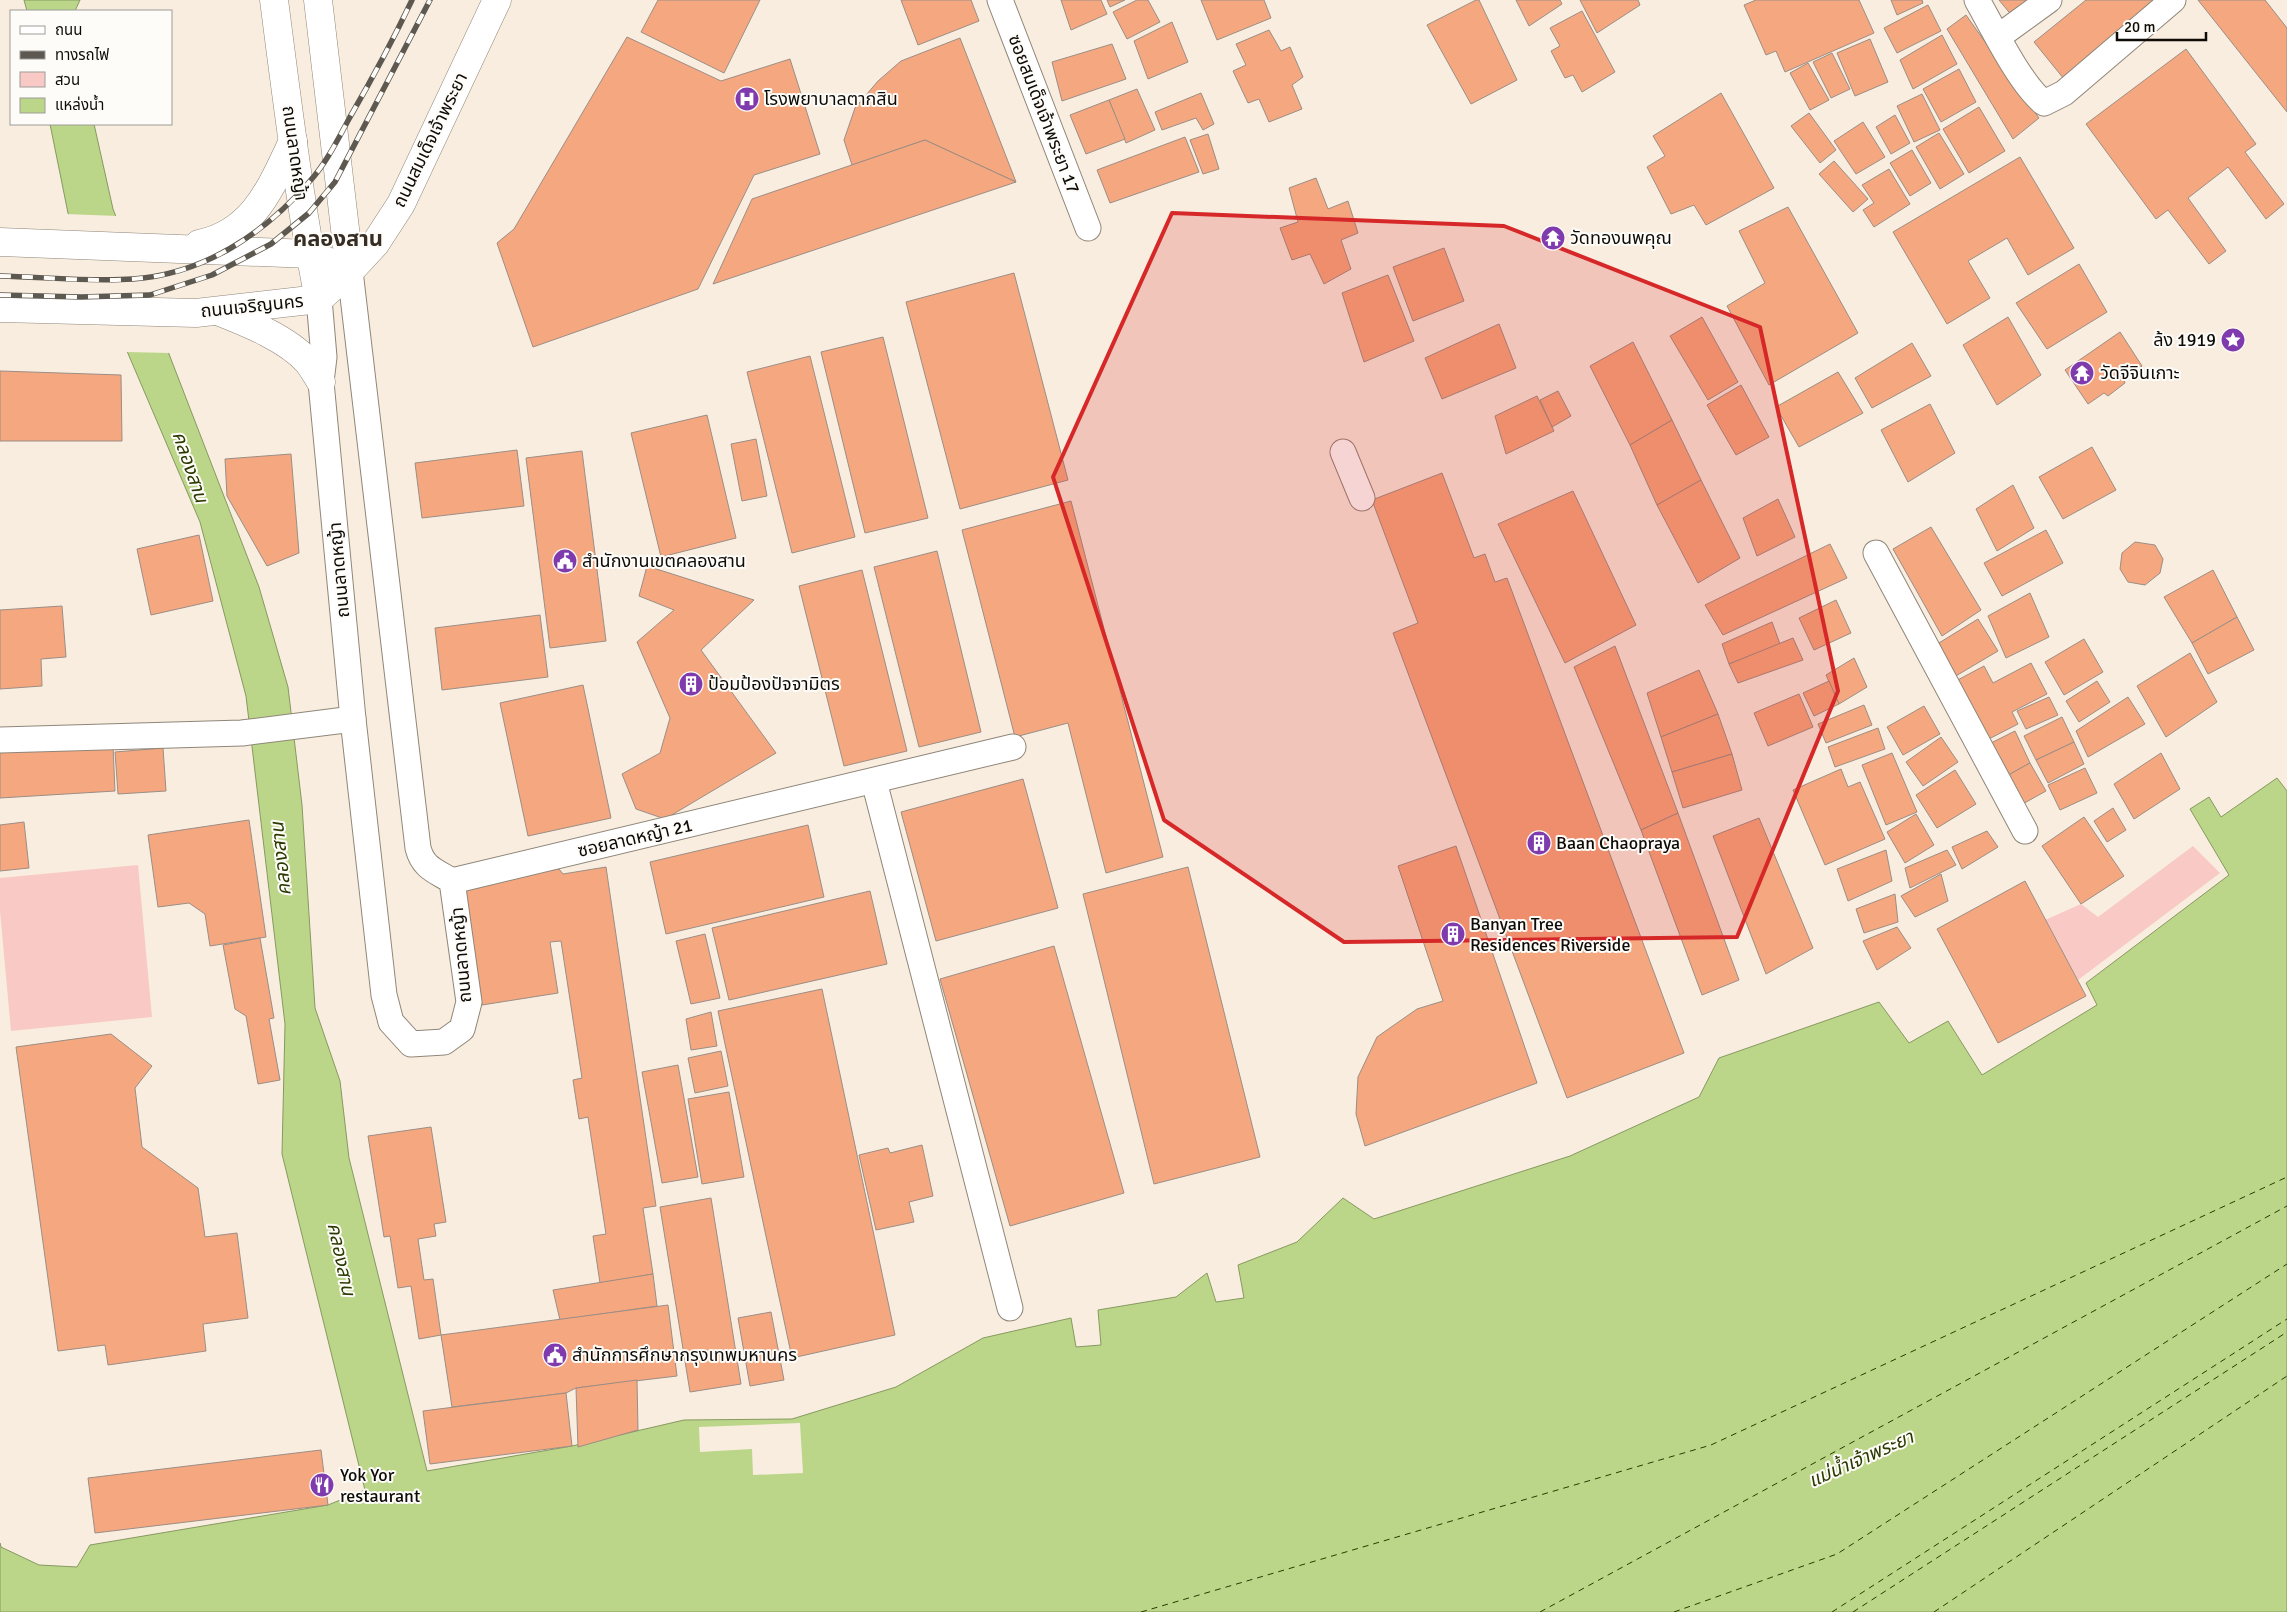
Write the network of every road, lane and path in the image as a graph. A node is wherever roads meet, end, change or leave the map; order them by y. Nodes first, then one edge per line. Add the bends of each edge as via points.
1 (274, 0) edge
2 (318, 0) edge
3 (497, 0) edge
4 (1000, 0) edge
5 (1977, 0) edge
6 (2048, 0) edge
7 (2173, 0) edge
8 (1998, 37) junction
9 (293, 141) junction
10 (1088, 228) dead end
11 (0, 242) edge
12 (174, 248) junction
13 (310, 254) junction
14 (350, 271) junction
15 (320, 299) junction
16 (0, 308) edge
17 (207, 312) junction
18 (321, 382) junction
19 (1343, 452) dead end
20 (1362, 498) dead end
21 (1876, 553) dead end
22 (353, 719) junction
23 (0, 740) edge
24 (1013, 747) dead end
25 (874, 781) junction
26 (2025, 831) dead end
27 (452, 881) junction
28 (1010, 1308) dead end

1 - 9 main road, ถนนลาดหญ้า
2 - 14 main road
3 - 14 main road, ถนนสมเด็จเจ้าพระยา via 400,204 375,244
4 - 10 street, ซอยสมเด็จเจ้าพระยา 17
5 - 8 street
6 - 8 street
7 - 8 street via 2064,93 2044,103 2034,96
9 - 12 main road via 266,194 240,227 214,241
9 - 13 main road, ถนนลาดหญ้า
11 - 12 main road
12 - 13 main road
13 - 14 main road
13 - 15 main road, ถนนลาดหญ้า
14 - 15 main road, ถนนเจริญนคร
14 - 27 street via 418,848 421,859 431,870
15 - 17 main road, ถนนเจริญนคร
15 - 18 street, ถนนลาดหญ้า via 324,357
16 - 17 main road, ถนนเจริญนคร
17 - 18 main road via 255,326 289,346 308,362
18 - 22 street, ถนนลาดหญ้า
19 - 20 street
21 - 26 street
22 - 23 street via 242,733
22 - 27 street, ถนนลาดหญ้า via 384,995 391,1022 412,1044 444,1042 462,1029 469,1002
24 - 25 street, ซอยลาดหญ้า 21
25 - 27 street, ซอยลาดหญ้า 21
25 - 28 street

